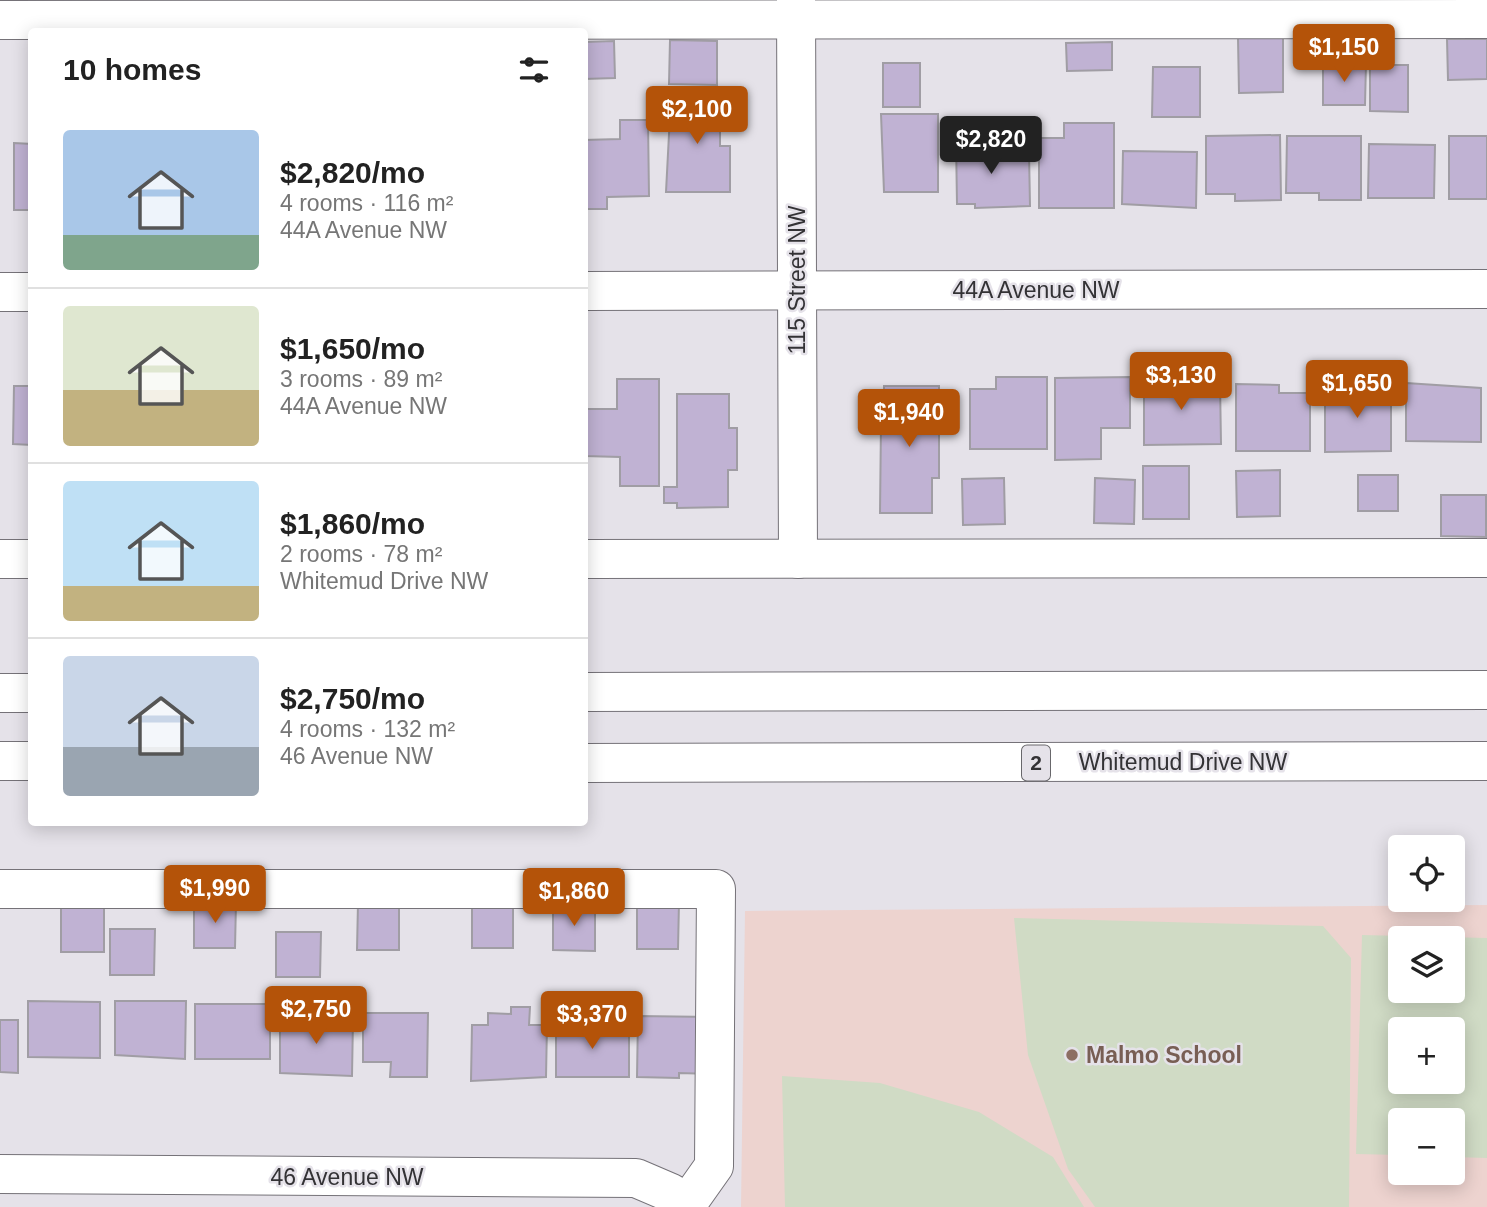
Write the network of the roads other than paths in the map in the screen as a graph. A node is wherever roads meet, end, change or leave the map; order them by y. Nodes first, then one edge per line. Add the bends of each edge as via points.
1 (521, 10) edge
2 (796, 11) edge
3 (1487, 19) edge
4 (0, 20) edge
5 (1487, 289) edge
6 (588, 291) edge
7 (796, 291) junction
8 (0, 292) edge
9 (28, 292) edge
10 (1487, 558) edge
11 (0, 559) edge
12 (28, 559) edge
13 (588, 559) edge
14 (798, 559) junction
15 (1487, 690) edge
16 (588, 692) edge
17 (0, 693) edge
18 (28, 693) edge
19 (0, 761) edge
20 (28, 761) edge
21 (1487, 761) edge
22 (588, 763) edge
23 (0, 889) edge
24 (0, 1174) edge
25 (428, 1192) edge
26 (685, 1207) edge

1 - 2 main road
1 - 4 main road
2 - 3 main road
2 - 7 main road, 115 Street NW
5 - 7 main road, 44A Avenue NW
6 - 7 main road, 44A Avenue NW
7 - 14 main road, 115 Street NW
8 - 9 main road
10 - 14 main road
11 - 12 main road
13 - 14 main road
15 - 16 main road
17 - 18 main road
19 - 20 main road
21 - 22 main road, Whitemud Drive NW / 2
23 - 26 main road via 716,889 714,1166
24 - 25 main road, 46 Avenue NW
25 - 26 main road, 46 Avenue NW via 636,1178 671,1193

